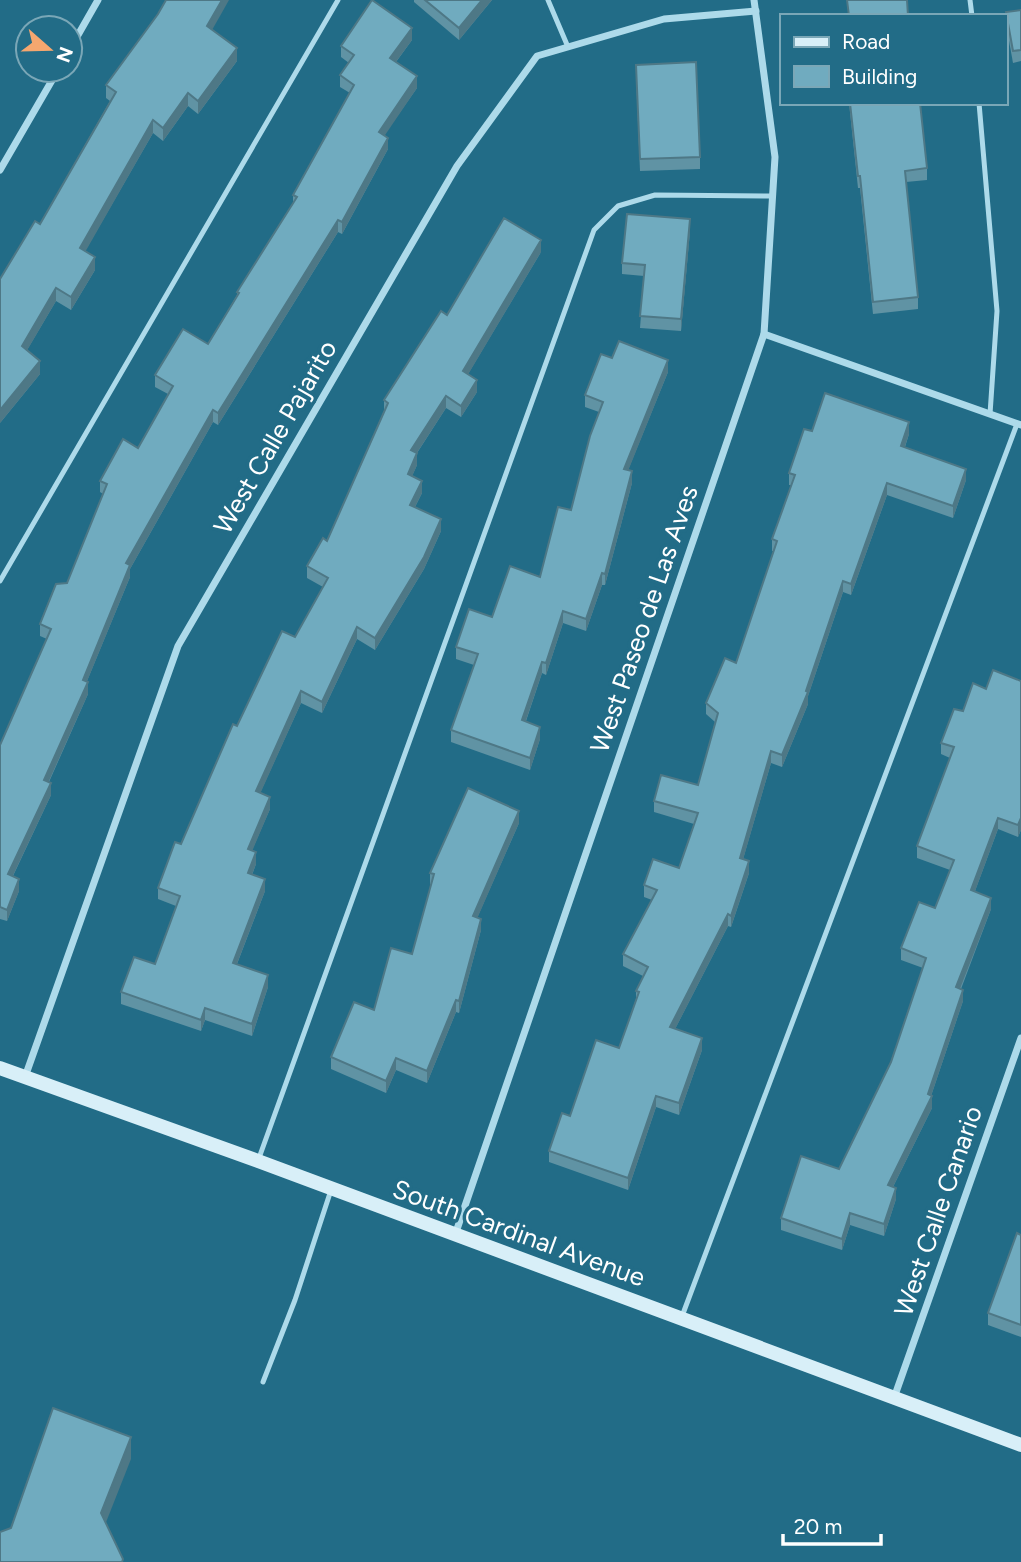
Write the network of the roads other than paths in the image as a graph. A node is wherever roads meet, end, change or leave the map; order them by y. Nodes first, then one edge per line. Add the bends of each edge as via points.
1 (98, 0) edge
2 (338, 0) edge
3 (548, 0) edge
4 (754, 0) edge
5 (756, 11) junction
6 (84, 24) edge
7 (568, 47) junction
8 (50, 84) edge
9 (979, 105) edge
10 (0, 170) edge
11 (772, 196) junction
12 (764, 334) junction
13 (990, 414) junction
14 (1019, 425) edge
15 (0, 581) edge
16 (1021, 1038) edge
17 (0, 1068) edge
18 (25, 1077) junction
19 (258, 1161) junction
20 (331, 1189) junction
21 (455, 1236) junction
22 (681, 1319) junction
23 (263, 1382) dead end
24 (894, 1398) junction
25 (1021, 1446) edge

1 - 6 street
2 - 15 lane
3 - 7 lane
4 - 5 street, West Paseo de Las Aves
5 - 7 street, West Calle Pajarito via 664,19
5 - 11 street, West Paseo de Las Aves via 775,157
7 - 18 street, West Calle Pajarito via 537,56 457,166 178,646
8 - 10 street
9 - 13 lane via 997,311
11 - 12 street, West Paseo de Las Aves
11 - 19 lane via 655,195 618,206 594,230
12 - 13 street
12 - 21 street, West Paseo de Las Aves
13 - 14 street
14 - 22 lane
16 - 24 street, West Calle Canario
17 - 18 main road, South Cardinal Avenue
18 - 19 main road, South Cardinal Avenue
19 - 20 main road, South Cardinal Avenue
20 - 21 main road, South Cardinal Avenue
20 - 23 lane
21 - 22 main road, South Cardinal Avenue
22 - 24 main road, South Cardinal Avenue
24 - 25 main road, South Cardinal Avenue

